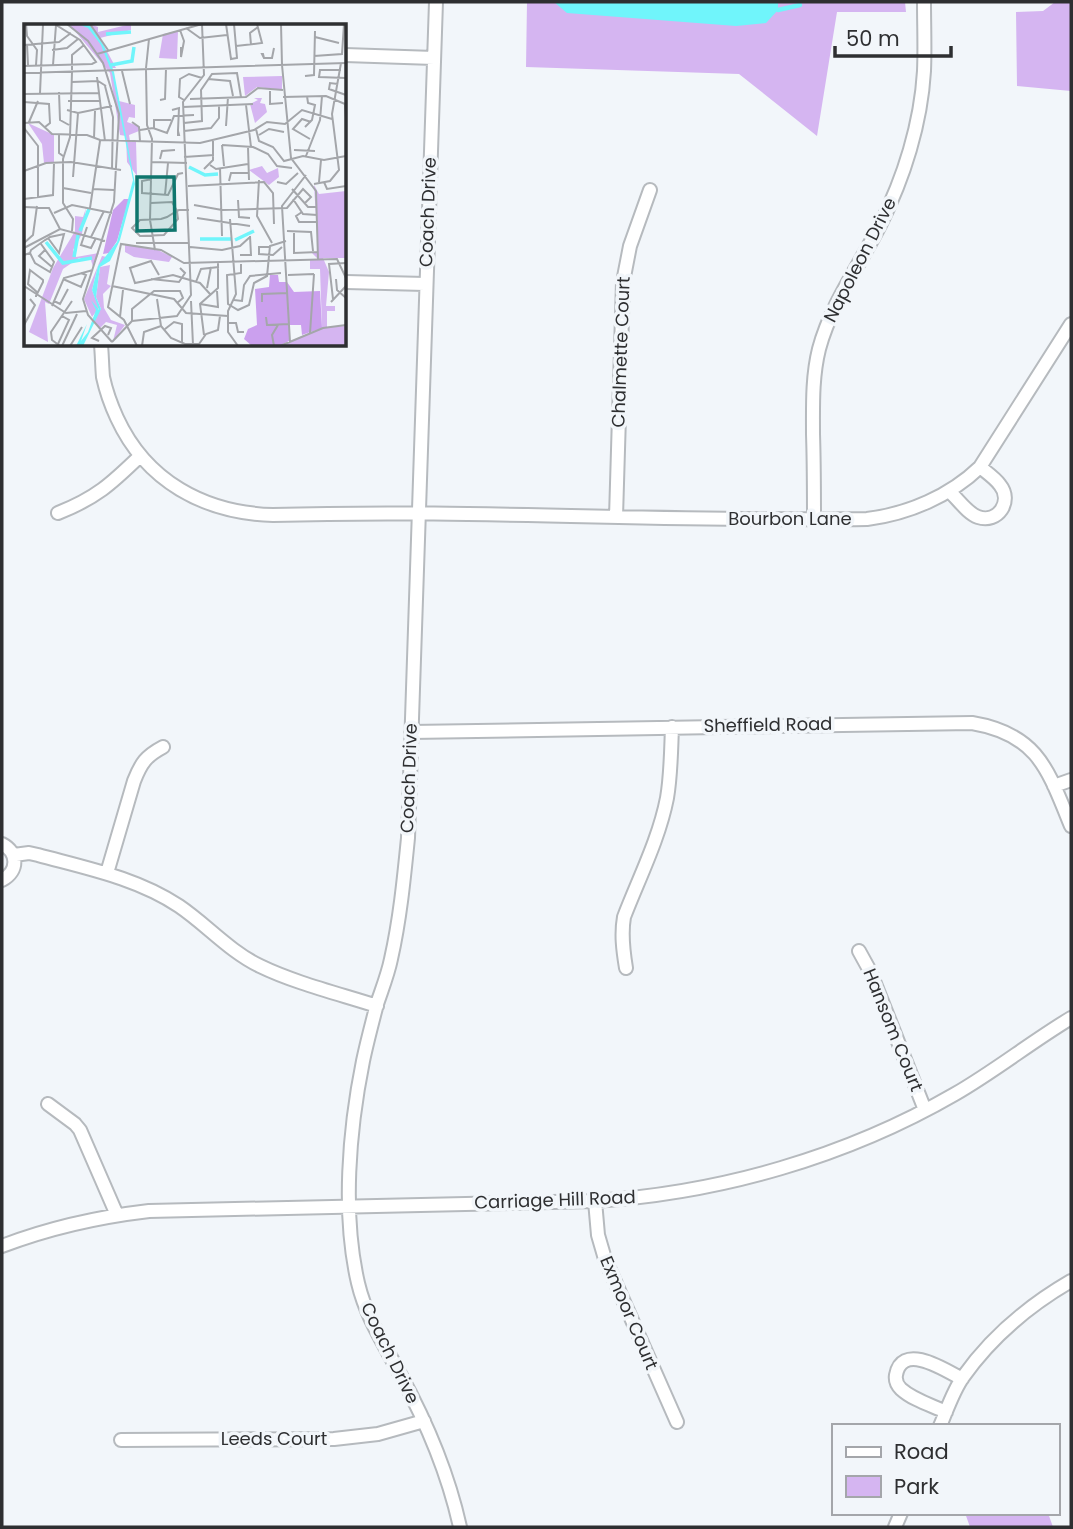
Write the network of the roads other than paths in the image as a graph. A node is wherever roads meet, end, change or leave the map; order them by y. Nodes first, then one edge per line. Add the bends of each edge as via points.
1 (436, 2) edge
2 (924, 2) edge
3 (346, 55) edge
4 (434, 58) junction
5 (650, 190) dead end
6 (346, 282) edge
7 (425, 284) junction
8 (1071, 324) edge
9 (101, 346) edge
10 (140, 456) junction
11 (979, 467) junction
12 (950, 491) junction
13 (58, 513) dead end
14 (418, 513) junction
15 (616, 517) junction
16 (814, 520) junction
17 (672, 727) junction
18 (411, 732) junction
19 (163, 747) dead end
20 (1071, 780) edge
21 (1054, 786) junction
22 (1071, 826) edge
23 (2, 844) edge
24 (14, 855) junction
25 (107, 873) junction
26 (2, 880) edge
27 (859, 951) dead end
28 (625, 968) dead end
29 (377, 1006) junction
30 (1071, 1018) edge
31 (48, 1104) dead end
32 (925, 1110) junction
33 (595, 1200) junction
34 (350, 1205) junction
35 (117, 1215) junction
36 (2, 1246) edge
37 (1071, 1281) edge
38 (962, 1379) junction
39 (946, 1412) junction
40 (424, 1421) junction
41 (677, 1423) dead end
42 (941, 1424) edge
43 (121, 1440) dead end
44 (460, 1527) edge

1 - 4 street, Coach Drive
2 - 16 street, Napoleon Drive via 924,72 906,160 881,223 825,328 816,361
3 - 4 street
4 - 7 street, Coach Drive
5 - 15 street, Chalmette Court via 623,282
6 - 7 street
7 - 14 street, Coach Drive
8 - 11 street, Bourbon Lane
9 - 10 street, Bourbon Lane via 111,406
10 - 13 street via 110,485
10 - 14 street, Bourbon Lane via 167,482 226,510 272,515
11 - 12 street, Bourbon Lane
11 - 12 street via 1006,495 999,514 981,518
12 - 16 street, Bourbon Lane via 881,517
14 - 15 street, Bourbon Lane
14 - 18 street, Coach Drive
15 - 16 street, Bourbon Lane
17 - 18 street, Sheffield Road
17 - 21 street, Sheffield Road via 985,725 1014,736 1031,749
17 - 28 street via 669,783 660,825 624,916
18 - 29 street, Coach Drive via 403,891 391,961
19 - 25 street via 140,767
20 - 21 street
21 - 22 street, Sheffield Road
23 - 24 street
24 - 25 street via 29,853
24 - 26 street via 14,867
25 - 29 street via 157,893 259,965
27 - 32 street, Hansom Court
29 - 34 street, Coach Drive via 355,1114
30 - 32 street, Carriage Hill Road
31 - 35 street via 80,1130
32 - 33 street, Carriage Hill Road via 797,1164 676,1192
33 - 34 street, Carriage Hill Road
33 - 41 street, Exmoor Court via 605,1259
34 - 35 street, Carriage Hill Road
34 - 40 street, Coach Drive via 352,1246 366,1309
35 - 36 street, Carriage Hill Road via 66,1225
37 - 38 street via 1020,1315
38 - 39 street
38 - 39 street via 921,1359 907,1360 897,1371 898,1387
39 - 42 street
40 - 43 street, Leeds Court via 377,1434 334,1439
40 - 44 street, Coach Drive

